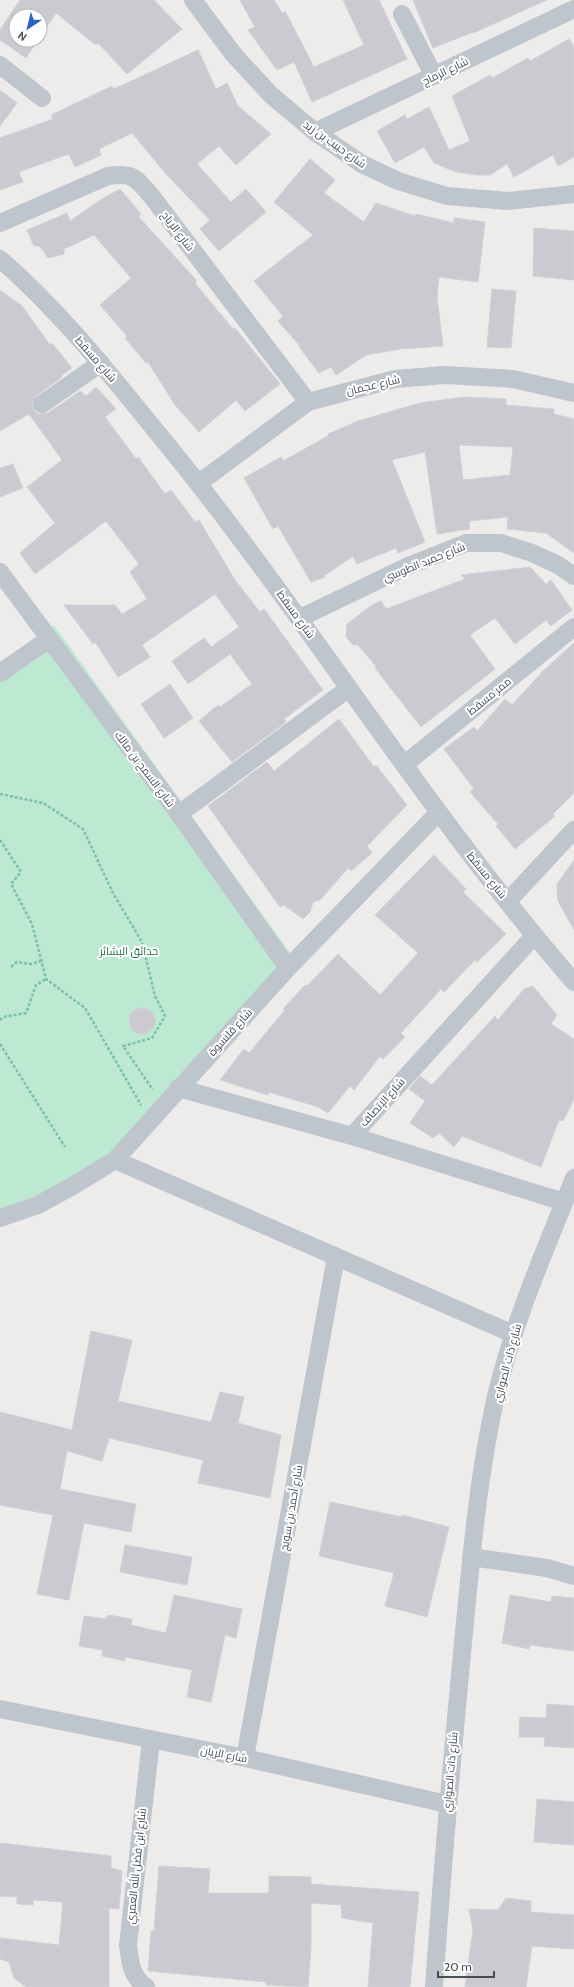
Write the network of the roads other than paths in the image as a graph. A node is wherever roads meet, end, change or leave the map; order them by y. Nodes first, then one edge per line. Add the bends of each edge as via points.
1 (193, 0) edge
2 (574, 9) edge
3 (402, 14) dead end
4 (0, 64) edge
5 (434, 76) junction
6 (42, 98) dead end
7 (315, 132) junction
8 (574, 194) edge
9 (0, 223) edge
10 (0, 259) edge
11 (101, 363) junction
12 (574, 392) edge
13 (308, 402) junction
14 (42, 404) dead end
15 (199, 483) junction
16 (0, 572) edge
17 (574, 576) edge
18 (300, 618) junction
19 (574, 627) edge
20 (49, 639) junction
21 (0, 673) edge
22 (349, 688) junction
23 (405, 764) junction
24 (438, 813) junction
25 (179, 814) junction
26 (574, 830) edge
27 (508, 901) junction
28 (534, 936) junction
29 (288, 968) junction
30 (574, 982) edge
31 (178, 1088) junction
32 (352, 1136) junction
33 (115, 1160) junction
34 (574, 1178) edge
35 (564, 1202) junction
36 (0, 1218) edge
37 (336, 1257) junction
38 (513, 1334) junction
39 (471, 1557) junction
40 (574, 1576) edge
41 (0, 1708) edge
42 (151, 1740) junction
43 (245, 1758) junction
44 (447, 1804) junction
45 (146, 1987) edge
46 (434, 1987) edge

1 - 7 street, شارع حبيب بن زيد via 234,55 271,95
2 - 5 street, شارع الرماح
3 - 5 street
4 - 6 street
5 - 7 street, شارع الرماح
7 - 8 street, شارع حبيب بن زيد via 362,164 398,181 447,196 508,201
9 - 13 street, شارع الرياح via 108,176 131,175 153,198
10 - 11 street, شارع مسقط via 45,302
11 - 14 street
11 - 15 street, شارع مسقط
12 - 13 street, شارع عجمان via 513,380 445,374 395,379
13 - 15 street, شارع عجمان
15 - 18 street, شارع مسقط
16 - 20 street, شارع السمح بن مالك
17 - 18 street, شارع حميد الطوسي via 532,553 501,543 466,543 408,566
18 - 22 street, شارع مسقط
19 - 23 street, ممر مسقط
20 - 21 street
20 - 25 street, شارع السمح بن مالك
22 - 23 street, شارع مسقط
22 - 25 street
23 - 24 street, شارع مسقط
24 - 27 street, شارع مسقط
24 - 29 street, شارع قلنسوة
25 - 29 street, شارع السمح بن مالك
26 - 27 street
27 - 28 street, شارع مسقط
28 - 30 street, شارع مسقط
28 - 32 street, شارع الإتصاف
29 - 31 street, شارع قلنسوة
31 - 32 street, شارع الإتصاف
31 - 33 street, شارع قلنسوة
32 - 35 street
33 - 36 street, شارع قلنسوة via 38,1205
33 - 37 street
34 - 35 street, شارع ذات الصواري
35 - 38 street, شارع ذات الصواري
37 - 38 street
37 - 43 street, شارع أحمد بن سويج
38 - 39 street, شارع ذات الصواري via 485,1454
39 - 40 street via 547,1568
39 - 44 street, شارع ذات الصواري
41 - 42 street, شارع الريان
42 - 43 street, شارع الريان
42 - 45 street, شارع ابن فضل الله العمري via 128,1945 132,1971 140,1984
43 - 44 street, شارع الريان
44 - 46 street, شارع ذات الصواري

